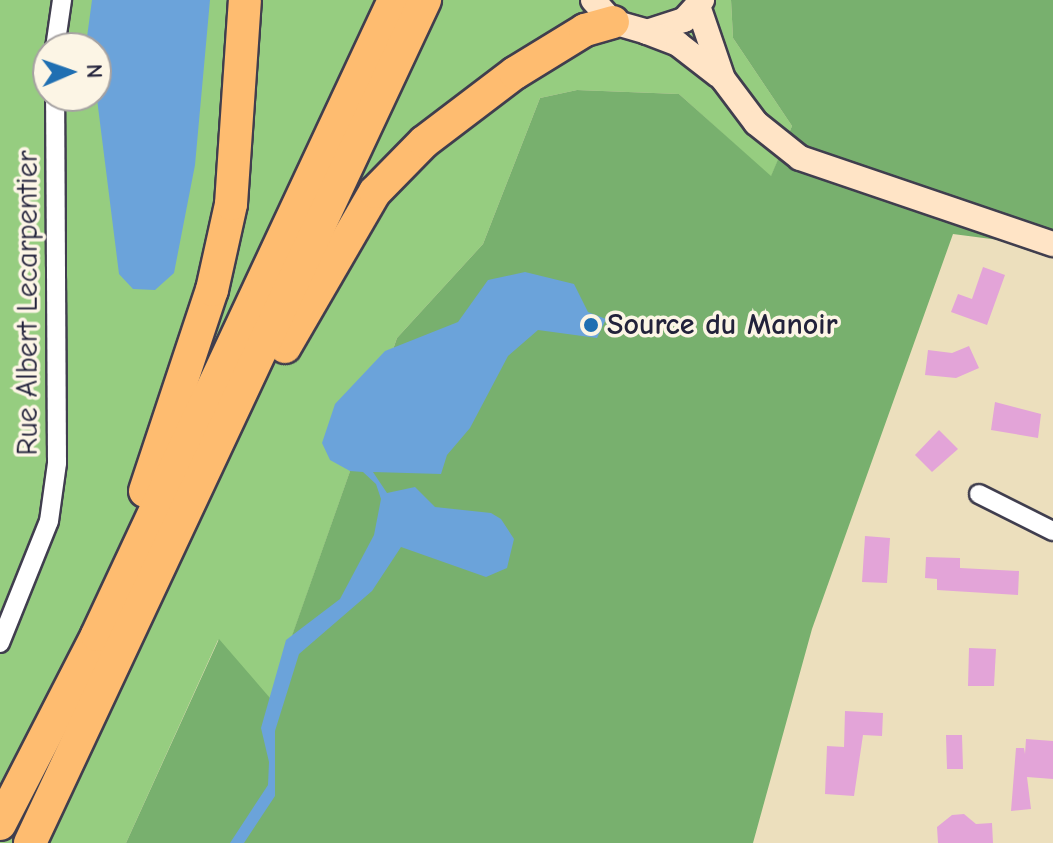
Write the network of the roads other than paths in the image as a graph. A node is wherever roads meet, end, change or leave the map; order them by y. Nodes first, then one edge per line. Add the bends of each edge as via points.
1 (62, 0) edge
2 (245, 0) edge
3 (394, 0) edge
4 (425, 0) edge
5 (700, 3) edge
6 (603, 11) edge
7 (57, 32) edge
8 (647, 32) junction
9 (723, 79) junction
10 (55, 112) edge
11 (1053, 244) edge
12 (979, 494) dead end
13 (1053, 531) edge
14 (147, 594) junction
15 (97, 635) junction
16 (0, 643) edge
17 (0, 824) edge
18 (30, 843) edge

1 - 7 street
2 - 15 highway via 231,204 212,290
3 - 15 highway
4 - 14 highway
5 - 8 street via 667,29
5 - 9 street
6 - 8 street
6 - 14 highway via 585,30 515,73 424,142 375,192
8 - 9 street via 678,44
9 - 11 street via 756,123 800,158
10 - 16 street, Rue Albert Lecarpentier via 57,463 49,521
12 - 13 street
14 - 18 highway
15 - 17 highway

